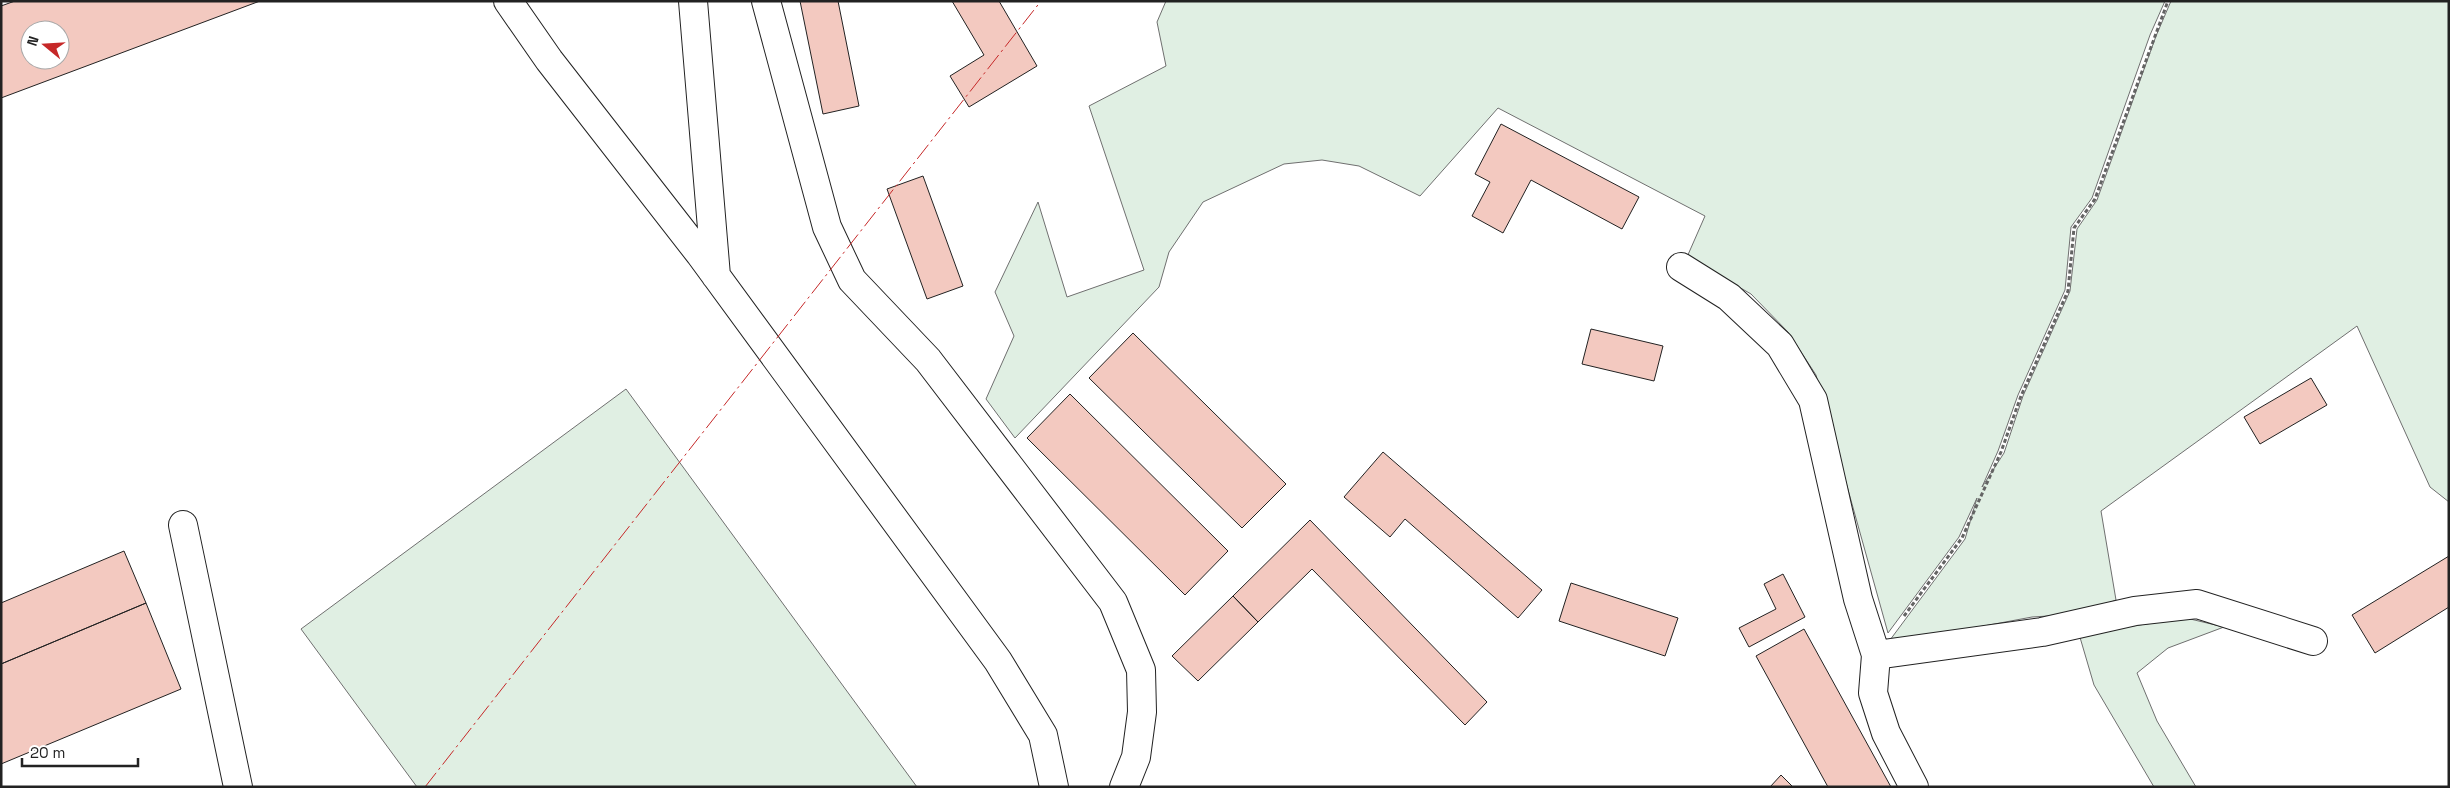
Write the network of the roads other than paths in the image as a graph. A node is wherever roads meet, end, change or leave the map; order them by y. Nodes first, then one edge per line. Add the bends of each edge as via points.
1 (508, 1) edge
2 (692, 1) edge
3 (766, 1) edge
4 (1682, 268) dead end
5 (716, 276) junction
6 (183, 525) dead end
7 (2313, 641) dead end
8 (1876, 655) junction
9 (238, 787) edge
10 (1054, 787) edge
11 (1124, 787) edge
12 (1914, 787) edge

1 - 5 street via 549,60
2 - 5 street
3 - 11 street via 827,227 852,280 928,360 1113,602 1141,670 1142,712 1136,758
4 - 8 street via 1730,297 1780,345 1813,400 1858,599
5 - 10 street via 998,662 1043,734
6 - 9 street
7 - 8 street via 2197,604 2135,611 2042,632
8 - 12 street via 1873,693 1886,733

